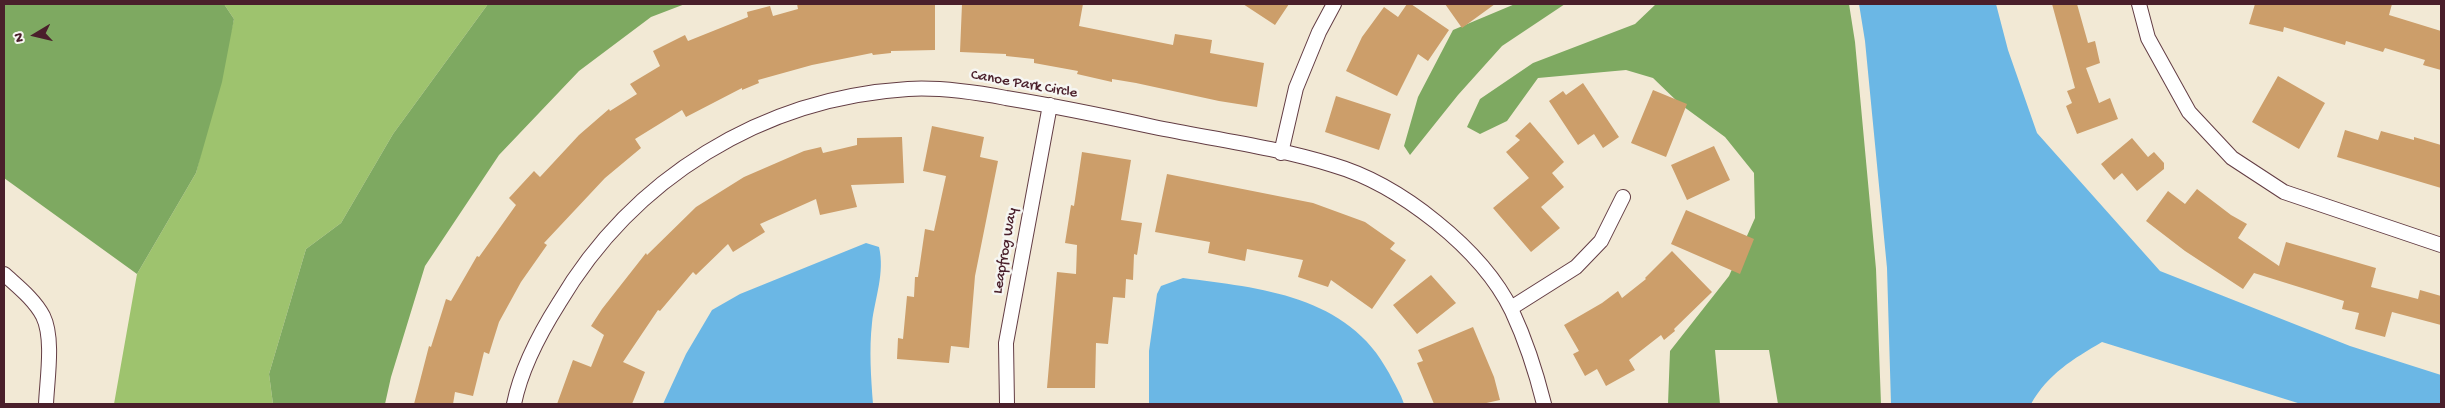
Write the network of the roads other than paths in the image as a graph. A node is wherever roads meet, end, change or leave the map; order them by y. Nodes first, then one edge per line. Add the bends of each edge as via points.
1 (1334, 4) edge
2 (2139, 4) edge
3 (1050, 105) junction
4 (1280, 153) junction
5 (1623, 196) dead end
6 (2441, 245) edge
7 (4, 274) edge
8 (1511, 308) junction
9 (46, 404) edge
10 (514, 404) edge
11 (1007, 404) edge
12 (1544, 404) edge

1 - 4 street via 1296,88
2 - 6 street via 2148,38 2189,112 2232,158 2284,192
3 - 4 street, Canoe Park Circle
3 - 10 street, Canoe Park Circle via 964,91 910,88 863,93 800,108 737,133 680,170 621,219 577,272 546,324 516,391
3 - 11 street, Leapfrog Way via 1006,344
4 - 8 street, Canoe Park Circle via 1335,165 1384,186 1440,223 1482,268
5 - 8 street via 1601,240 1576,267
7 - 9 street via 29,297 43,316 48,337
8 - 12 street, Canoe Park Circle via 1533,362

